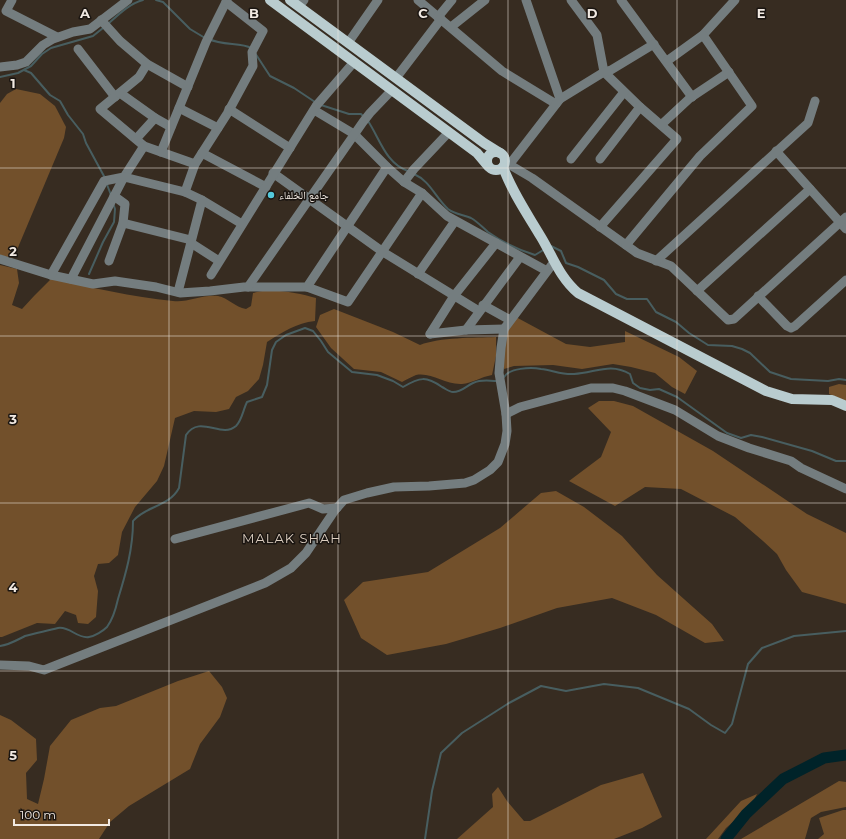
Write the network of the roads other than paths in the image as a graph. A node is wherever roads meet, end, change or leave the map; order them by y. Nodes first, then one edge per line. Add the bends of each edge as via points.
1 (12, 0) edge
2 (128, 0) edge
3 (270, 0) edge
4 (290, 0) edge
5 (378, 0) edge
6 (418, 0) edge
7 (452, 0) edge
8 (485, 0) edge
9 (526, 0) edge
10 (572, 0) edge
11 (621, 0) edge
12 (735, 0) edge
13 (226, 1) edge
14 (301, 3) edge
15 (440, 18) junction
16 (104, 23) junction
17 (451, 27) junction
18 (704, 35) junction
19 (58, 37) junction
20 (348, 43) junction
21 (654, 44) junction
22 (78, 49) dead end
23 (667, 61) junction
24 (354, 62) junction
25 (147, 64) junction
26 (0, 67) edge
27 (604, 72) junction
28 (729, 72) junction
29 (396, 78) junction
30 (188, 87) junction
31 (392, 90) junction
32 (624, 92) junction
33 (118, 95) junction
34 (692, 97) junction
35 (815, 101) dead end
36 (558, 102) junction
37 (317, 105) junction
38 (640, 107) junction
39 (179, 108) junction
40 (229, 110) junction
41 (155, 118) junction
42 (661, 125) junction
43 (171, 127) junction
44 (218, 128) junction
45 (449, 132) junction
46 (354, 134) junction
47 (136, 138) junction
48 (144, 146) junction
49 (290, 148) junction
50 (776, 151) junction
51 (161, 152) junction
52 (500, 152) junction
53 (202, 153) junction
54 (600, 159) dead end
55 (571, 160) dead end
56 (195, 164) junction
57 (506, 165) junction
58 (387, 168) junction
59 (490, 168) junction
60 (273, 173) junction
61 (124, 177) junction
62 (404, 182) junction
63 (266, 187) junction
64 (512, 188) junction
65 (810, 189) junction
66 (185, 192) junction
67 (422, 193) junction
68 (114, 196) junction
69 (309, 199) junction
70 (202, 200) junction
71 (455, 221) junction
72 (123, 223) junction
73 (844, 223) edge
74 (242, 224) junction
75 (347, 226) junction
76 (600, 227) junction
77 (191, 242) junction
78 (496, 243) junction
79 (626, 245) junction
80 (383, 252) junction
81 (520, 257) junction
82 (0, 259) edge
83 (552, 259) junction
84 (220, 260) junction
85 (109, 261) dead end
86 (656, 261) junction
87 (547, 271) junction
88 (211, 274) dead end
89 (418, 274) junction
90 (51, 275) junction
91 (70, 279) junction
92 (846, 280) edge
93 (248, 287) junction
94 (307, 287) junction
95 (697, 291) junction
96 (178, 292) junction
97 (454, 296) junction
98 (758, 296) junction
99 (481, 308) junction
100 (510, 320) junction
101 (504, 329) junction
102 (466, 330) junction
103 (846, 406) edge
104 (506, 414) junction
105 (846, 489) edge
106 (337, 508) junction
107 (175, 539) dead end
108 (0, 665) edge

1 - 19 street via 6,12
2 - 16 street
3 - 24 main road
4 - 14 main road
5 - 20 street
6 - 15 street
7 - 15 street
8 - 17 street
9 - 36 street
10 - 27 street via 597,35
11 - 21 street
12 - 18 street
13 - 30 street
13 - 40 street via 263,31 254,49 253,66
14 - 20 main road
15 - 17 street
15 - 29 street
16 - 19 street
16 - 25 street
17 - 36 street via 502,71
18 - 23 street
18 - 28 street
19 - 26 street via 43,45 26,62
20 - 29 main road
21 - 23 street
21 - 27 street
22 - 33 street
23 - 34 street
24 - 31 main road
24 - 37 street
25 - 30 street
25 - 33 street via 140,77
27 - 32 street
27 - 36 street
28 - 34 street
28 - 79 street via 752,106 700,156
29 - 52 main road
30 - 39 street
31 - 45 main road
31 - 46 street
32 - 38 street
32 - 55 street
33 - 41 street
33 - 47 street via 100,109
34 - 42 street
35 - 50 street via 808,123
36 - 57 street
37 - 46 street
37 - 49 street
38 - 42 street
38 - 54 street
39 - 43 street
39 - 44 street
40 - 44 street
40 - 49 street
41 - 43 street
41 - 47 street
42 - 76 street via 677,139
43 - 51 street
44 - 53 street
45 - 59 main road via 477,153
45 - 62 street
46 - 58 street
46 - 69 street
47 - 48 street
48 - 51 street
48 - 61 street
49 - 60 street
50 - 65 street
50 - 86 street
51 - 56 street
52 - 57 main road
52 - 59 main road via 489,155 486,160
53 - 56 street
53 - 63 street
56 - 66 street
57 - 59 main road via 498,170
57 - 64 main road
57 - 76 street via 532,178
58 - 62 street
58 - 75 street
59 - 64 main road
60 - 63 street
60 - 69 street
61 - 66 street
61 - 68 street
61 - 90 street via 107,180
62 - 67 street
63 - 74 street
64 - 83 main road
65 - 73 street
65 - 95 street
66 - 70 street
67 - 71 street
67 - 80 street
68 - 72 street via 125,204
68 - 91 street
69 - 75 street
69 - 93 street
70 - 74 street
70 - 77 street
71 - 78 street
71 - 89 street
72 - 77 street
72 - 85 street
73 - 98 street
74 - 84 street
75 - 80 street
75 - 94 street
76 - 79 street
77 - 84 street
77 - 96 street
78 - 81 street
78 - 97 street
79 - 86 street
80 - 89 street
80 - 94 street via 348,302
81 - 87 street
81 - 99 street
82 - 90 street
83 - 87 street
83 - 103 main road via 564,280 583,297 766,391 792,399 832,400
84 - 88 street
86 - 95 street via 671,266
87 - 100 street
89 - 97 street
90 - 91 street
91 - 96 street via 93,284 116,281
92 - 98 street via 791,328
93 - 94 street
93 - 96 street
95 - 98 street via 724,318 730,320
97 - 99 street
97 - 102 street via 430,334
99 - 100 street
99 - 102 street
100 - 101 street
101 - 102 street
101 - 104 street via 499,373
104 - 105 street via 520,407 591,388 613,388 675,410 718,436 791,461
104 - 106 street via 505,444 498,462 474,480 465,483 387,488 344,500
106 - 107 street via 324,509 309,503
106 - 108 street via 306,553 291,568 265,583 44,670 29,666

